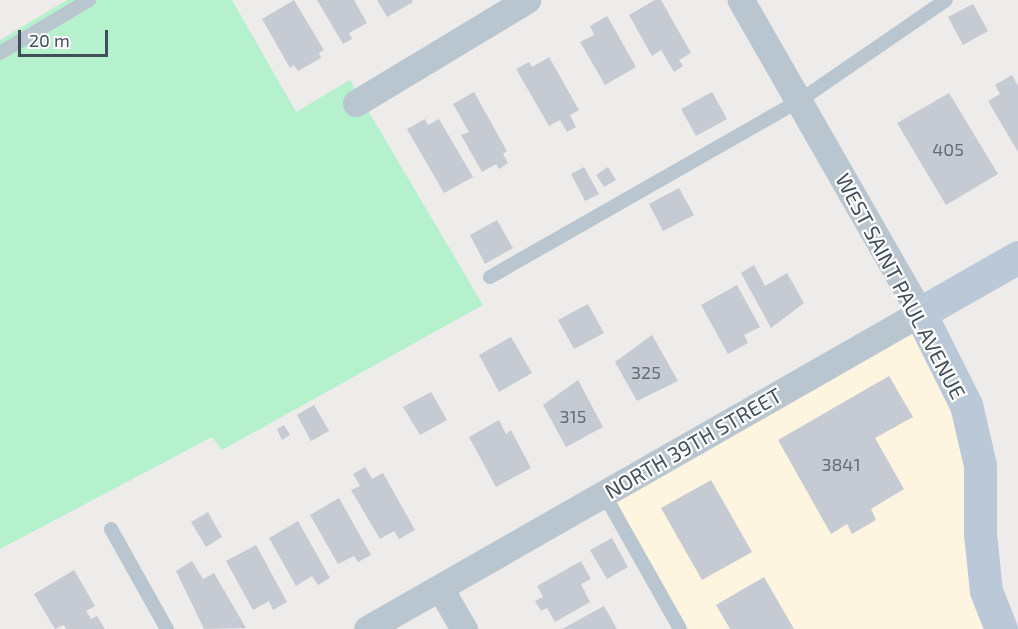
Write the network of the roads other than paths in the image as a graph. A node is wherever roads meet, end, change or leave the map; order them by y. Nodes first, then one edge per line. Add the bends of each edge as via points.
1 (89, 0) edge
2 (527, 0) edge
3 (741, 0) edge
4 (946, 0) edge
5 (0, 52) edge
6 (799, 101) junction
7 (356, 103) dead end
8 (1018, 257) edge
9 (490, 277) dead end
10 (920, 313) junction
11 (604, 494) junction
12 (111, 529) dead end
13 (440, 588) junction
14 (167, 629) edge
15 (367, 629) edge
16 (464, 629) edge
17 (680, 629) edge
18 (1001, 629) edge

1 - 5 lane
2 - 7 street
3 - 6 street, WEST SAINT PAUL AVENUE
4 - 6 lane
6 - 9 lane
6 - 10 street, WEST SAINT PAUL AVENUE
8 - 10 street, NORTH 39TH STREET
10 - 11 street, NORTH 39TH STREET
10 - 18 street, WEST SAINT PAUL AVENUE via 966,405 980,465 980,534 986,591
11 - 13 street, NORTH 39TH STREET
11 - 17 lane
12 - 14 lane
13 - 15 street, NORTH 39TH STREET
13 - 16 street

